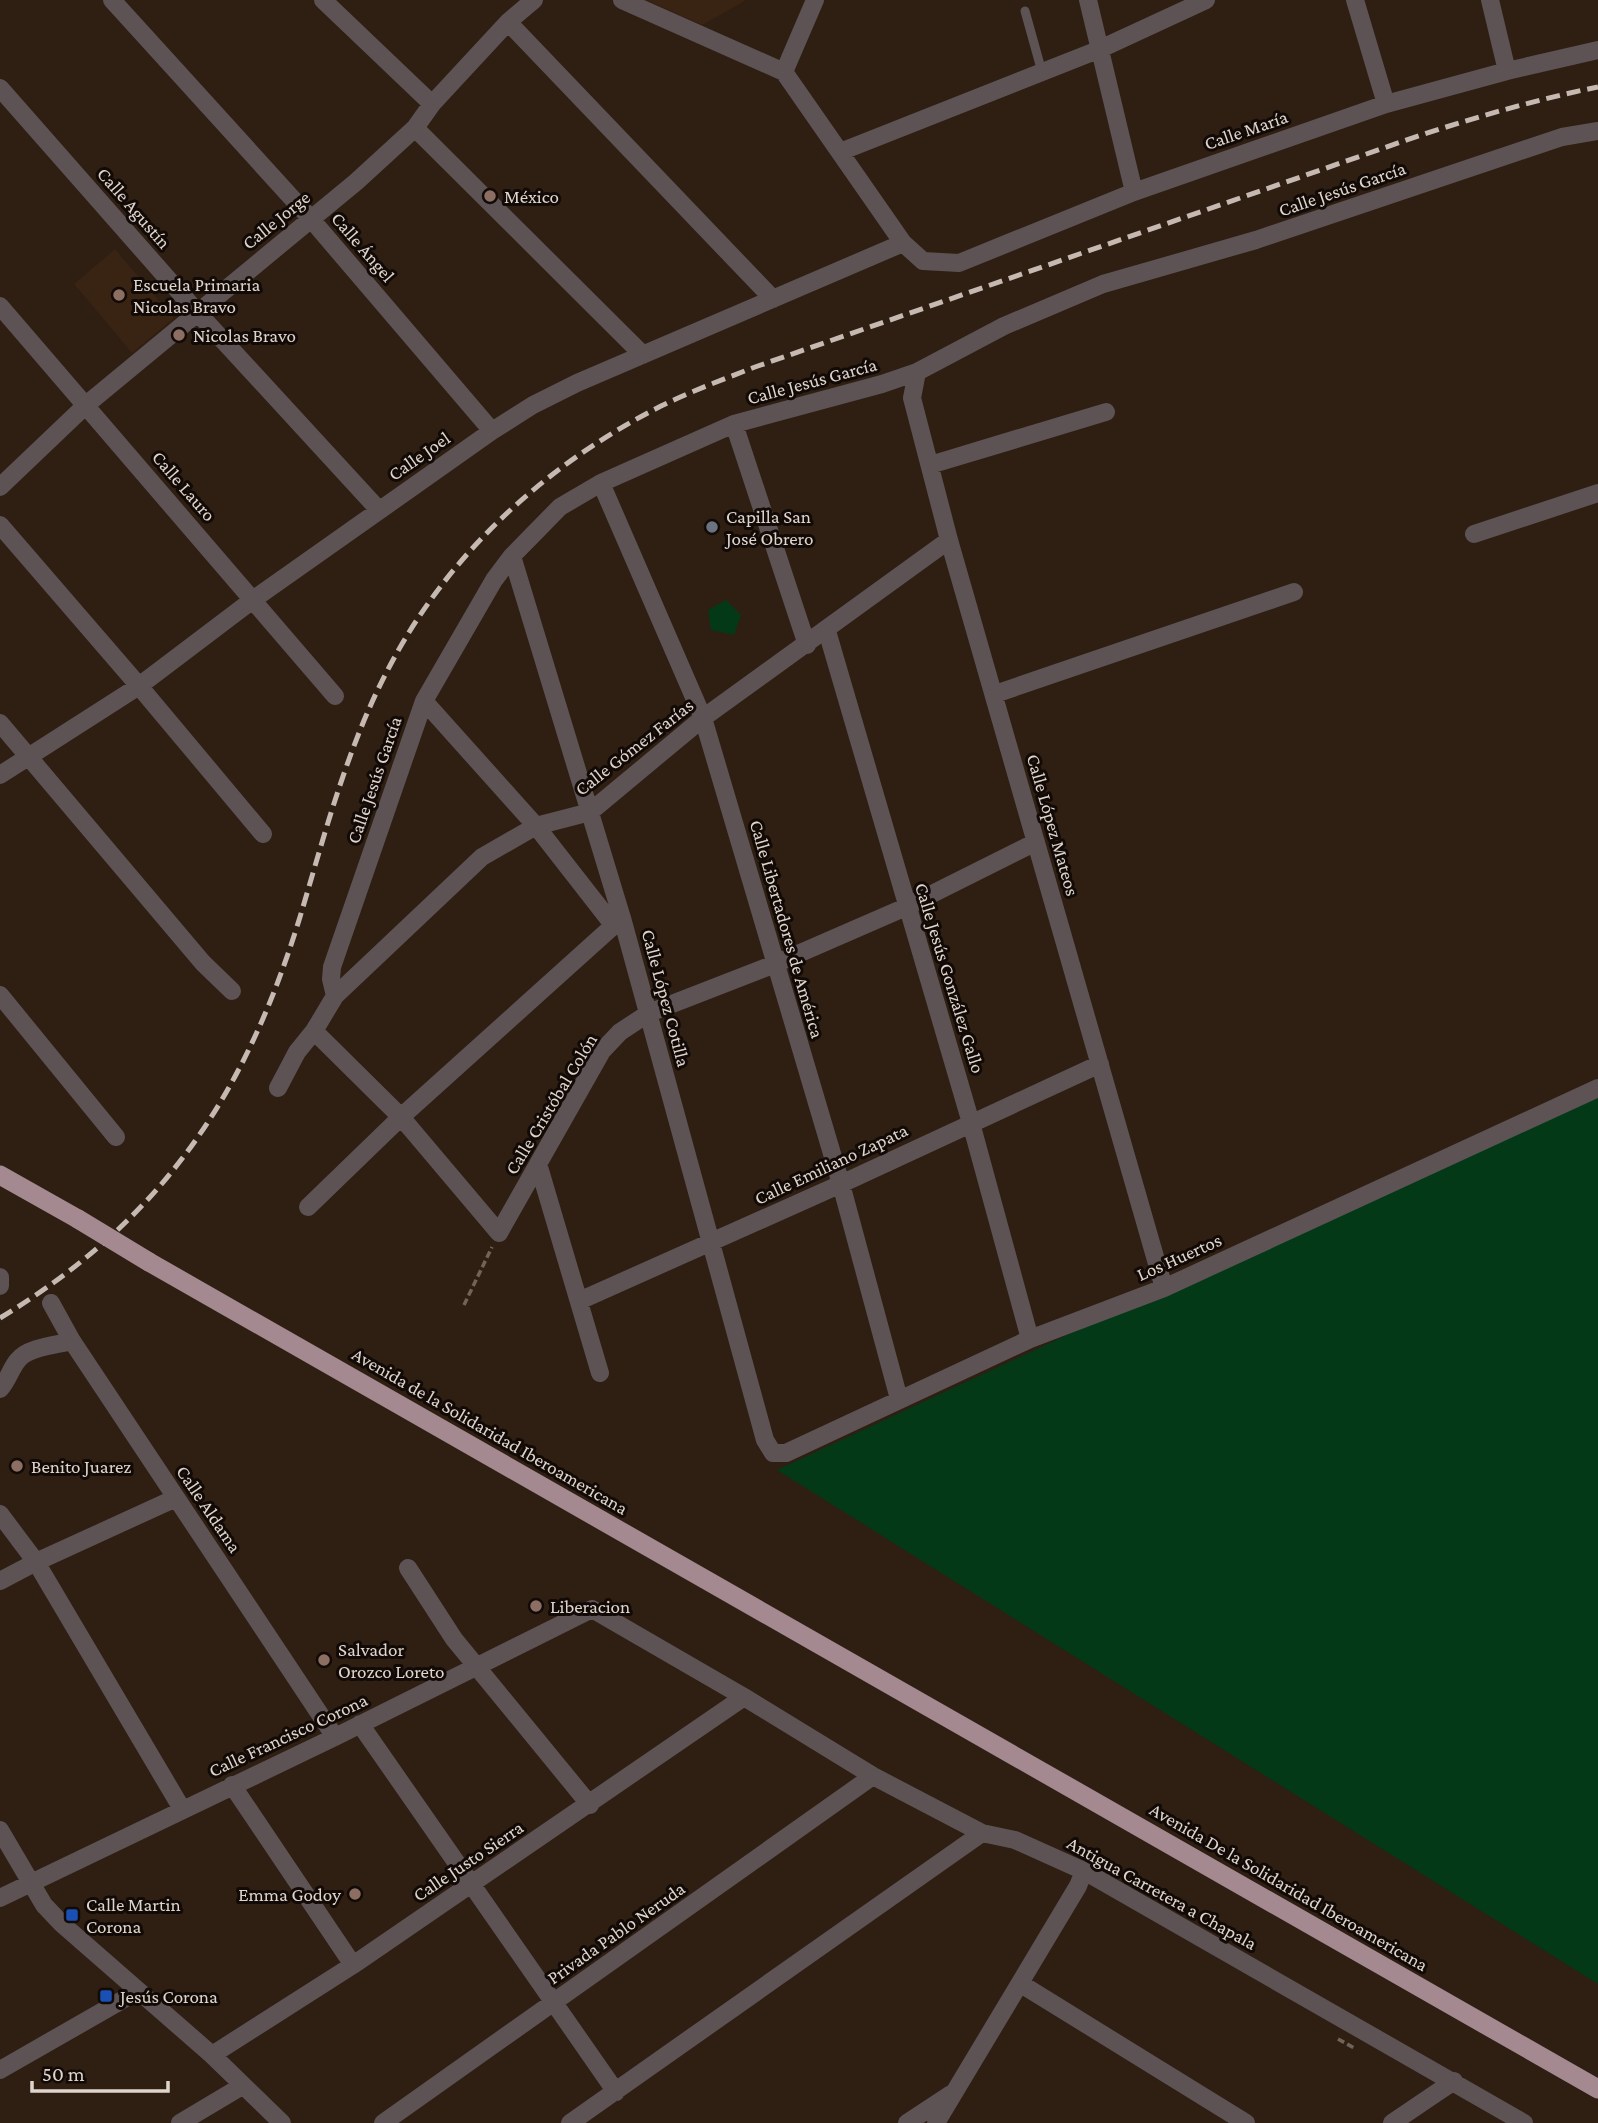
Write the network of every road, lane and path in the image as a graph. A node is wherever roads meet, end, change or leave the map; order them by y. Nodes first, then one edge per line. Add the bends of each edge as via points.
1 (112, 0) edge
2 (323, 0) edge
3 (534, 0) edge
4 (622, 0) edge
5 (1088, 0) edge
6 (1206, 0) edge
7 (1355, 0) edge
8 (1490, 0) edge
9 (817, 1) edge
10 (1025, 11) dead end
11 (508, 22) junction
12 (1098, 50) junction
13 (1598, 50) edge
14 (1507, 71) junction
15 (784, 72) junction
16 (1042, 72) junction
17 (0, 88) edge
18 (432, 104) junction
19 (1386, 104) junction
20 (415, 128) junction
21 (1598, 131) edge
22 (839, 152) junction
23 (1134, 192) junction
24 (311, 219) junction
25 (903, 243) junction
26 (773, 299) junction
27 (0, 306) edge
28 (197, 312) junction
29 (643, 355) junction
30 (917, 372) junction
31 (86, 405) junction
32 (1106, 412) dead end
33 (734, 424) junction
34 (492, 431) junction
35 (930, 465) junction
36 (601, 483) junction
37 (0, 487) edge
38 (1598, 493) edge
39 (379, 510) junction
40 (0, 525) edge
41 (1474, 534) dead end
42 (949, 540) junction
43 (512, 556) junction
44 (1294, 592) dead end
45 (254, 599) junction
46 (827, 631) junction
47 (807, 645) junction
48 (139, 686) junction
49 (995, 694) junction
50 (335, 696) dead end
51 (424, 701) junction
52 (703, 718) junction
53 (0, 723) edge
54 (29, 756) junction
55 (0, 775) edge
56 (590, 812) junction
57 (536, 826) junction
58 (263, 834) dead end
59 (1036, 842) junction
60 (906, 907) junction
61 (618, 922) junction
62 (775, 964) junction
63 (232, 991) dead end
64 (0, 995) edge
65 (335, 996) junction
66 (649, 1013) junction
67 (314, 1031) junction
68 (1100, 1064) junction
69 (278, 1088) dead end
70 (1598, 1088) edge
71 (401, 1116) junction
72 (971, 1123) junction
73 (116, 1137) dead end
74 (538, 1167) junction
75 (0, 1175) edge
76 (841, 1184) junction
77 (309, 1207) dead end
78 (499, 1233) junction
79 (711, 1242) junction
80 (1164, 1288) junction
81 (579, 1301) junction
82 (51, 1303) dead end
83 (464, 1305) dead end
84 (1030, 1339) junction
85 (72, 1341) junction
86 (600, 1373) dead end
87 (0, 1389) edge
88 (899, 1399) junction
89 (773, 1453) joint
90 (176, 1498) junction
91 (0, 1514) edge
92 (36, 1562) junction
93 (408, 1568) dead end
94 (0, 1581) edge
95 (592, 1609) joint
96 (478, 1666) junction
97 (744, 1697) junction
98 (360, 1724) junction
99 (958, 1725) joint
100 (335, 1737) junction
101 (873, 1776) junction
102 (232, 1785) junction
103 (590, 1805) junction
104 (182, 1808) junction
105 (0, 1830) edge
106 (982, 1833) junction
107 (1084, 1871) junction
108 (30, 1882) junction
109 (471, 1884) junction
110 (0, 1898) edge
111 (353, 1965) junction
112 (1021, 1984) junction
113 (138, 1990) junction
114 (553, 2003) junction
115 (212, 2055) junction
116 (0, 2070) edge
117 (1454, 2081) junction
118 (242, 2086) junction
119 (1598, 2089) edge
120 (957, 2090) junction
121 (616, 2092) junction
122 (180, 2123) edge
123 (282, 2123) edge
124 (383, 2123) edge
125 (570, 2123) edge
126 (907, 2123) edge
127 (936, 2123) edge
128 (1245, 2123) edge
129 (1392, 2123) edge
130 (1524, 2123) edge

1 - 24 street, Calle Ángel
2 - 18 street
3 - 11 street, Calle Jorge
4 - 15 street
5 - 12 street
6 - 12 street
7 - 19 street
8 - 14 street
9 - 15 street
10 - 16 lane
11 - 18 street, Calle Jorge
11 - 26 street
12 - 16 street
12 - 23 street
13 - 14 street, Calle María
14 - 19 street, Calle María
15 - 22 street
16 - 22 street
17 - 28 street, Calle Agustín
18 - 20 street, Calle Jorge
19 - 23 street, Calle María
20 - 24 street, Calle Jorge
20 - 29 street
21 - 30 street, Calle Jesús García via 1562,137 1256,240 1103,284 1004,326
22 - 25 street
23 - 25 street, Calle María via 959,263 923,261
24 - 28 street, Calle Jorge
24 - 34 street, Calle Ángel
25 - 26 street, Calle Joel
26 - 29 street, Calle Joel
27 - 31 street, Calle Lauro
28 - 31 street, Calle Jorge
28 - 39 street, Calle Agustín
29 - 34 street, Calle Joel via 555,394
30 - 33 street, Calle Jesús García
30 - 35 street, Calle López Mateos via 912,398
31 - 37 street, Calle Jorge
31 - 45 street, Calle Lauro
32 - 35 street
33 - 36 street, Calle Jesús García
33 - 47 street
34 - 39 street, Calle Joel
35 - 42 street, Calle López Mateos
36 - 43 street, Calle Jesús García via 560,507
36 - 52 street, Calle Libertadores de América
38 - 41 street
39 - 45 street, Calle Joel
40 - 48 street
42 - 46 street, Calle Gómez Farías
42 - 49 street, Calle López Mateos
43 - 51 street, Calle Jesús García
43 - 56 street, Calle López Cotilla
44 - 49 street
45 - 48 street, Calle Joel
45 - 50 street, Calle Lauro
46 - 47 street, Calle Gómez Farías
46 - 60 street, Calle Jesús González Gallo
47 - 52 street, Calle Gómez Farías
48 - 54 street, Calle Joel
48 - 58 street
49 - 59 street, Calle López Mateos
51 - 57 street
51 - 65 street, Calle Jesús García via 332,967
52 - 56 street, Calle Gómez Farías
52 - 62 street, Calle Libertadores de América
53 - 54 street
54 - 55 street, Calle Joel
54 - 63 street via 203,963
56 - 57 street, Calle Gómez Farías
56 - 61 street, Calle López Cotilla
57 - 61 street
57 - 65 street, Calle Gómez Farías via 482,857
59 - 60 street, Calle Cristóbal Colón
59 - 68 street, Calle López Mateos
60 - 62 street, Calle Cristóbal Colón
60 - 72 street, Calle Jesús González Gallo
61 - 66 street, Calle López Cotilla
61 - 71 street
62 - 66 street, Calle Cristóbal Colón
62 - 76 street, Calle Libertadores de América
64 - 73 street
65 - 67 street, Calle Gómez Farías
66 - 74 street, Calle Cristóbal Colón via 602,1051
66 - 79 street, Calle López Cotilla
67 - 69 street, Calle Gómez Farías
67 - 71 street
68 - 72 street, Calle Emiliano Zapata
68 - 80 street, Calle López Mateos
70 - 80 street, Los Huertos
71 - 77 street
71 - 78 street
72 - 76 street, Calle Emiliano Zapata
72 - 84 street, Calle Jesús González Gallo
74 - 78 street, Calle Cristóbal Colón
74 - 81 street
75 - 99 highway, Avenida de la Solidaridad Iberoamericana, bridge
76 - 79 street, Calle Emiliano Zapata
76 - 88 street, Calle Libertadores de América
78 - 83 path
79 - 81 street, Calle Emiliano Zapata
79 - 89 street, Calle López Cotilla via 765,1440
80 - 84 street, Los Huertos
81 - 86 street
82 - 85 street, Calle Aldama
84 - 88 street, Los Huertos
85 - 87 street via 26,1353
85 - 90 street, Calle Aldama
88 - 89 street, Los Huertos via 786,1453
90 - 92 street
90 - 100 street, Calle Aldama
91 - 92 street
92 - 94 street
92 - 104 street
93 - 96 street via 454,1639
95 - 96 street, Calle Francisco Corona
95 - 97 street, Antigua Carretera a Chapala
96 - 98 street, Calle Francisco Corona
96 - 103 street
97 - 101 street, Antigua Carretera a Chapala
97 - 103 street, Calle Justo Sierra
98 - 100 street, Calle Francisco Corona
98 - 109 street
99 - 119 highway, Avenida De la Solidaridad Iberoamericana
100 - 102 street, Calle Francisco Corona
101 - 106 street, Antigua Carretera a Chapala
101 - 114 street, Privada Pablo Neruda
102 - 104 street, Calle Francisco Corona
102 - 111 street
103 - 109 street, Calle Justo Sierra
104 - 108 street, Calle Francisco Corona
105 - 108 street
106 - 107 street, Antigua Carretera a Chapala via 1015,1840
106 - 121 street
107 - 112 street
107 - 117 street, Antigua Carretera a Chapala
108 - 110 street, Calle Francisco Corona
108 - 113 street via 62,1924
109 - 111 street, Calle Justo Sierra
109 - 114 street
111 - 115 street, Calle Justo Sierra
112 - 120 street
112 - 128 street
113 - 115 street
113 - 116 street
114 - 121 street
114 - 124 street, Privada Pablo Neruda
115 - 118 street
117 - 129 street
117 - 130 street, Antigua Carretera a Chapala
118 - 122 street
118 - 123 street
120 - 126 street
120 - 127 street
121 - 125 street

